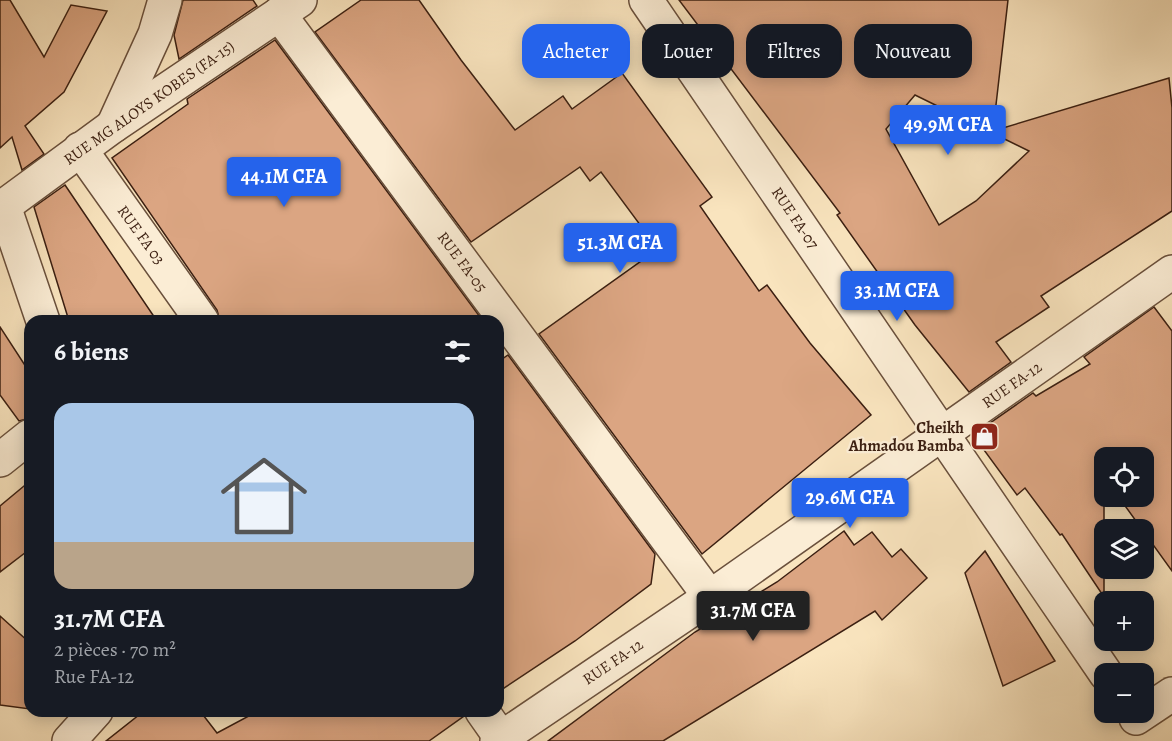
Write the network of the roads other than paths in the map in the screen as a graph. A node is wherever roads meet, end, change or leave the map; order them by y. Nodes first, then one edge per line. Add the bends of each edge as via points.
1 (165, 0) edge
2 (646, 0) edge
3 (289, 7) edge
4 (113, 126) junction
5 (80, 149) junction
6 (2, 207) edge
7 (1172, 272) edge
8 (41, 315) edge
9 (198, 315) edge
10 (942, 434) junction
11 (24, 441) edge
12 (0, 460) edge
13 (710, 597) junction
14 (1098, 663) edge
15 (1172, 694) edge
16 (91, 717) edge
17 (486, 717) edge
18 (1140, 724) edge
19 (499, 740) edge
20 (69, 741) edge

1 - 4 street via 155,34
2 - 10 street, RUE FA-07
3 - 4 street, RUE MG ALOYS KOBES (FA-15)
3 - 13 street, RUE FA-05
4 - 5 street, RUE MG ALOYS KOBES (FA-15)
5 - 6 street, RUE MG ALOYS KOBES (FA-15)
5 - 9 street, RUE FA 03
6 - 8 street
7 - 10 street, RUE FA-12
10 - 13 street, RUE FA-12
10 - 14 street, RUE FA-07
11 - 12 street
13 - 19 street, RUE FA-12
15 - 18 street
16 - 20 street
17 - 19 street

